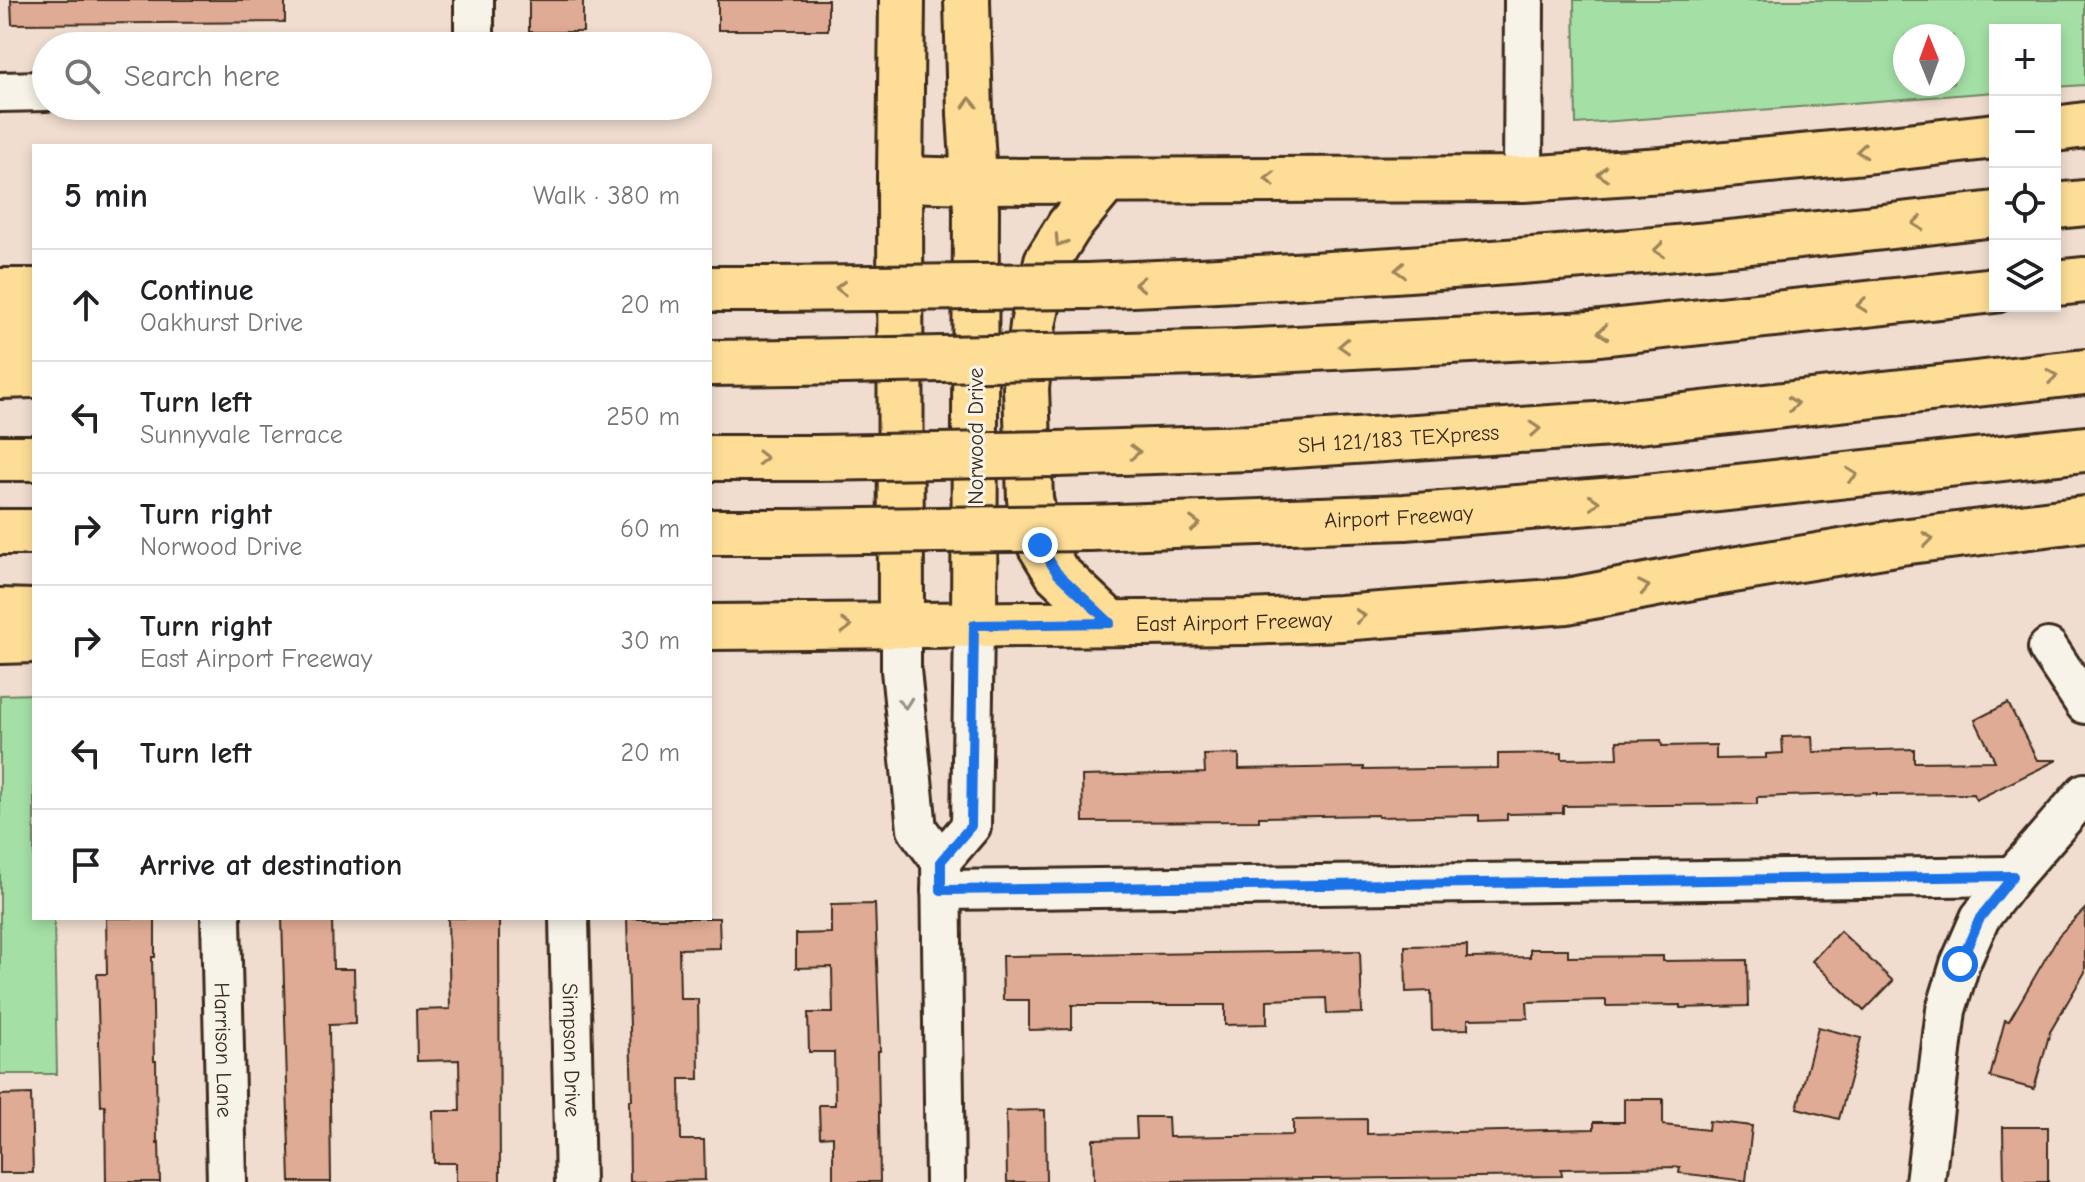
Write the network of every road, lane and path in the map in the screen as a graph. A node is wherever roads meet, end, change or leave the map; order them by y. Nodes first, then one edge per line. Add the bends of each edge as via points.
1 (474, 0) edge
2 (902, 0) edge
3 (967, 0) edge
4 (1524, 0) edge
5 (474, 32) edge
6 (32, 91) edge
7 (0, 92) edge
8 (2085, 125) edge
9 (2061, 128) edge
10 (1989, 137) edge
11 (900, 179) junction
12 (1523, 179) junction
13 (1107, 180) junction
14 (974, 181) junction
15 (2085, 203) edge
16 (2061, 205) edge
17 (1989, 215) edge
18 (2085, 280) edge
19 (2061, 282) edge
20 (712, 289) edge
21 (0, 291) edge
22 (32, 291) edge
23 (1989, 291) edge
24 (0, 334) edge
25 (32, 334) edge
26 (712, 363) edge
27 (2085, 372) edge
28 (32, 375) edge
29 (0, 376) edge
30 (2085, 449) edge
31 (0, 458) edge
32 (32, 458) edge
33 (712, 458) edge
34 (2085, 519) edge
35 (0, 532) edge
36 (32, 532) edge
37 (712, 532) edge
38 (0, 611) edge
39 (32, 612) edge
40 (1110, 623) junction
41 (901, 625) junction
42 (974, 625) junction
43 (712, 627) edge
44 (32, 640) edge
45 (0, 641) edge
46 (2048, 648) dead end
47 (2085, 704) edge
48 (2085, 793) edge
49 (941, 876) junction
50 (2013, 876) junction
51 (221, 920) edge
52 (569, 920) edge
53 (227, 1182) edge
54 (575, 1182) edge
55 (945, 1182) edge
56 (1925, 1182) edge

1 - 5 street
2 - 11 main road
14 -> 3 main road, Norwood Drive
4 - 12 street
6 - 7 street
8 - 9 main road
10 -> 12 main road via 1679,169
11 - 14 main road
11 - 41 main road
12 -> 13 main road
13 - 14 main road
13 -> 40 main road via 1047,261 1026,388 1030,499 1040,545 1057,573
14 - 42 main road, Norwood Drive
15 - 16 main road
17 -> 20 main road, bridge via 1597,256 1238,280
18 - 19 main road
21 - 22 main road
23 -> 26 main road, bridge via 1591,334 1236,352
24 - 25 main road
33 -> 27 main road, SH 121/183 TEXpress, bridge via 1250,448 1596,425
28 - 29 main road
37 -> 30 main road, Airport Freeway, bridge via 1089,528 1405,517 1627,499
31 - 32 main road
40 -> 34 main road, East Airport Freeway via 1325,619 1567,601 1901,542
35 - 36 main road
38 - 39 main road
40 - 42 main road, East Airport Freeway
41 - 42 main road, East Airport Freeway
43 -> 41 main road
41 -> 49 street via 917,829
42 - 49 street, Norwood Drive via 971,826
44 - 45 main road
46 - 47 street
48 - 50 street
49 - 50 street
49 - 55 street
50 - 56 street via 1980,918 1946,1010
51 - 53 street, Harrison Lane
52 - 54 street, Simpson Drive

